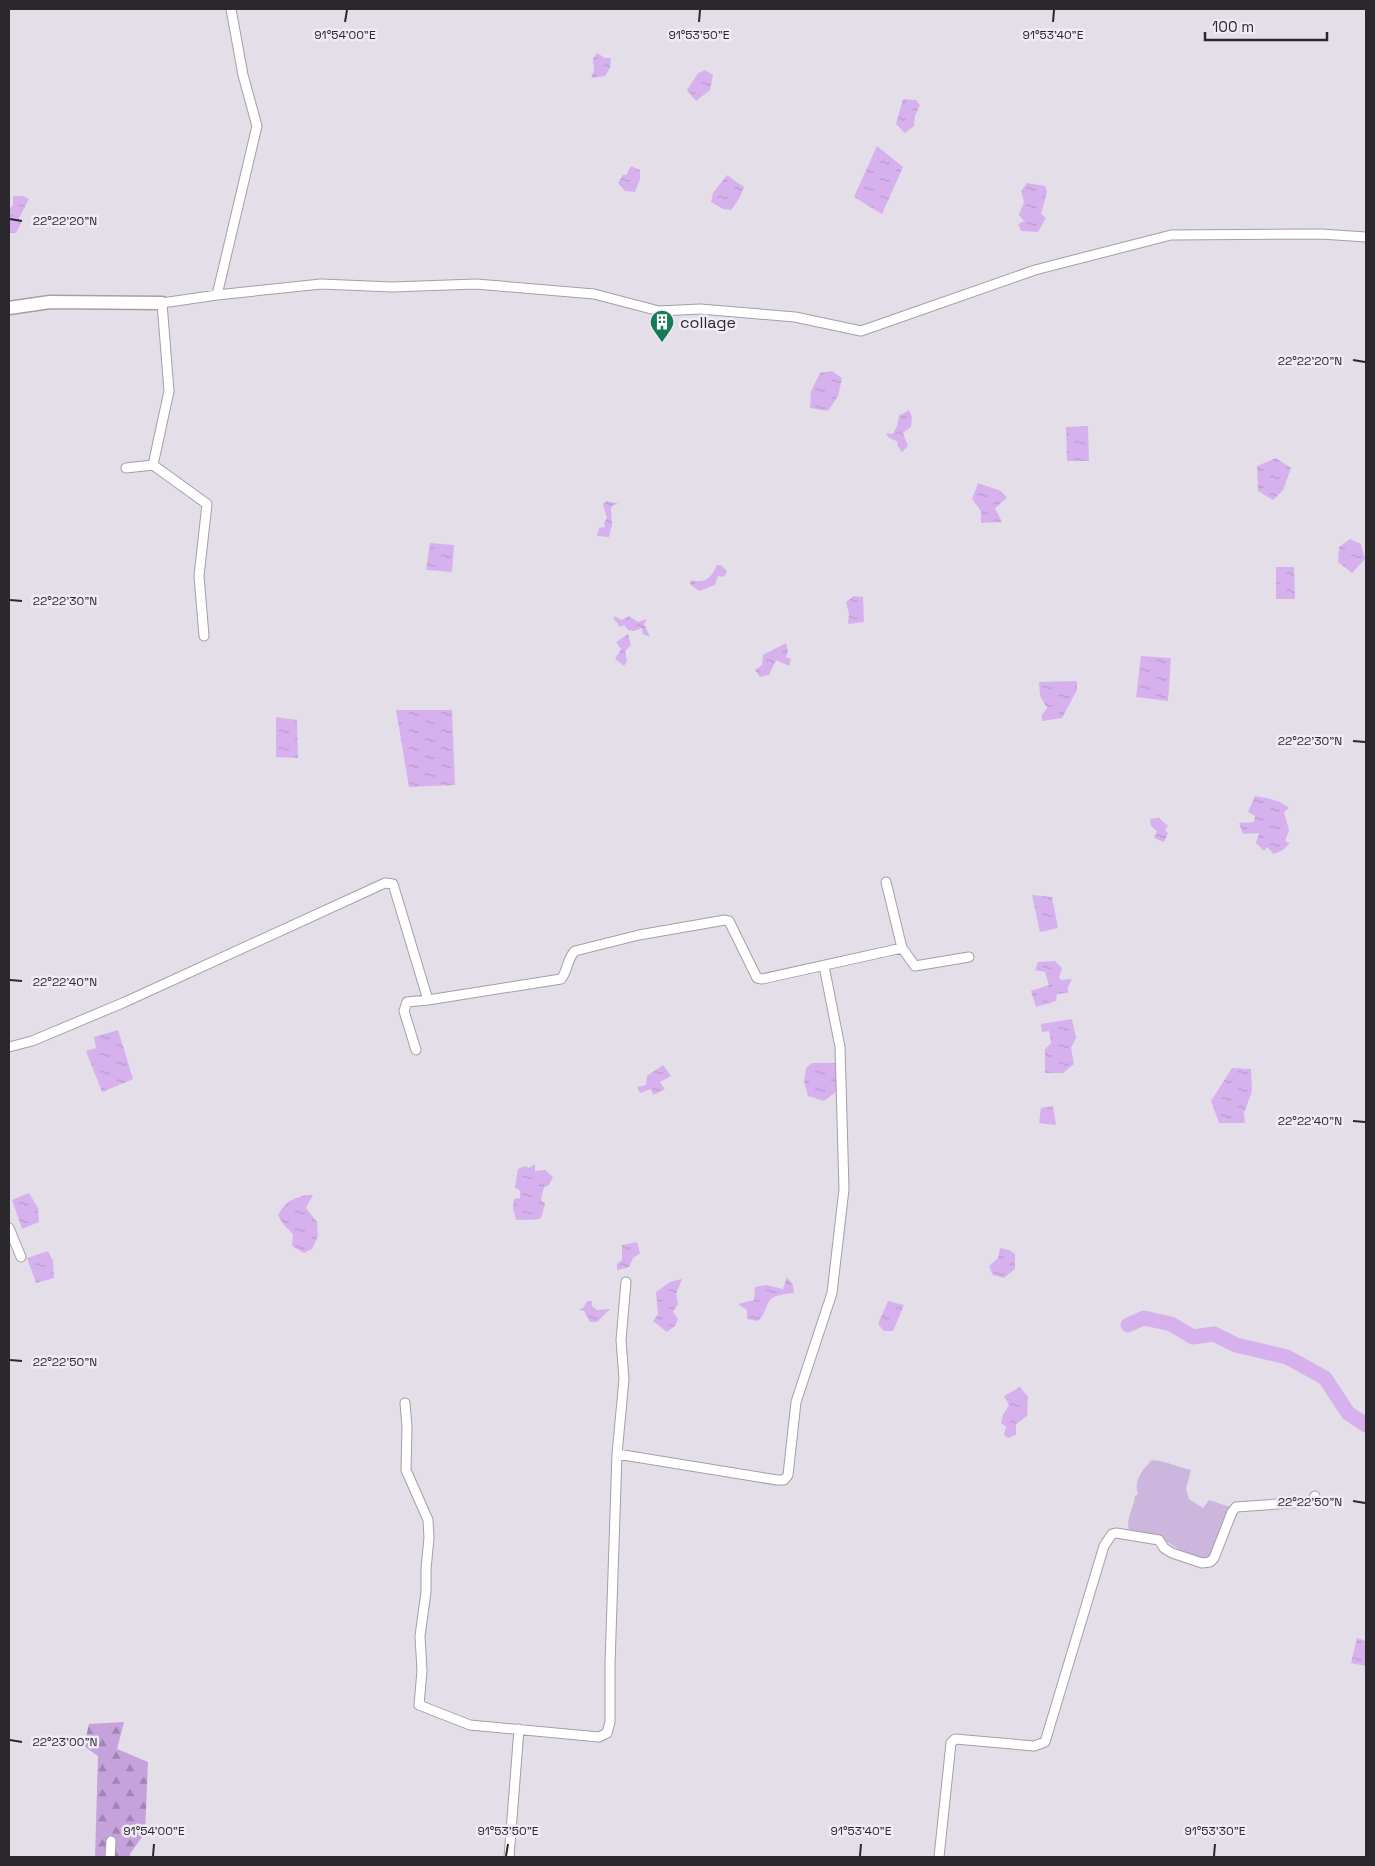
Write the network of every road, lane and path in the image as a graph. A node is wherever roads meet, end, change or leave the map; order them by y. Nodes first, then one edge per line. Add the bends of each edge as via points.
1 (231, 9) edge
2 (1366, 237) edge
3 (217, 296) junction
4 (162, 303) junction
5 (9, 308) edge
6 (153, 465) junction
7 (126, 468) dead end
8 (204, 636) dead end
9 (886, 882) dead end
10 (902, 948) junction
11 (969, 957) dead end
12 (824, 966) junction
13 (428, 1000) junction
14 (9, 1046) edge
15 (416, 1050) dead end
16 (9, 1228) edge
17 (21, 1257) dead end
18 (626, 1282) dead end
19 (405, 1403) dead end
20 (617, 1454) junction
21 (1315, 1496) dead end
22 (519, 1730) junction
23 (111, 1841) dead end
24 (110, 1857) edge
25 (509, 1857) edge
26 (939, 1857) edge

1 - 3 street via 243,76 257,126
2 - 3 street via 1321,234 1171,235 1034,270 861,331 795,317 700,309 659,311 594,294 476,284 392,287 321,284
3 - 4 street
4 - 5 main road via 50,302
4 - 6 street via 169,391
6 - 7 street
6 - 8 street via 206,504 199,576
9 - 10 street
10 - 11 street via 916,967
10 - 12 street
12 - 13 street via 767,979 757,978 729,921 725,920 639,935 575,951 561,979
12 - 20 street via 840,1047 844,1189 832,1293 796,1402 788,1475 784,1480 777,1480
13 - 14 street via 393,884 385,883 124,1002 32,1041
13 - 15 street via 407,1002 405,1006
16 - 17 street
18 - 20 street via 621,1340 624,1378
19 - 22 street via 406,1470 428,1520 429,1538 420,1636 419,1705 470,1725
20 - 22 street via 610,1722 607,1733 600,1737
21 - 26 street via 1305,1502 1236,1507 1214,1558 1202,1564 1172,1553 1159,1540 1112,1534 1104,1546 1045,1742 1034,1746 956,1739 951,1743
22 - 25 street
23 - 24 street

